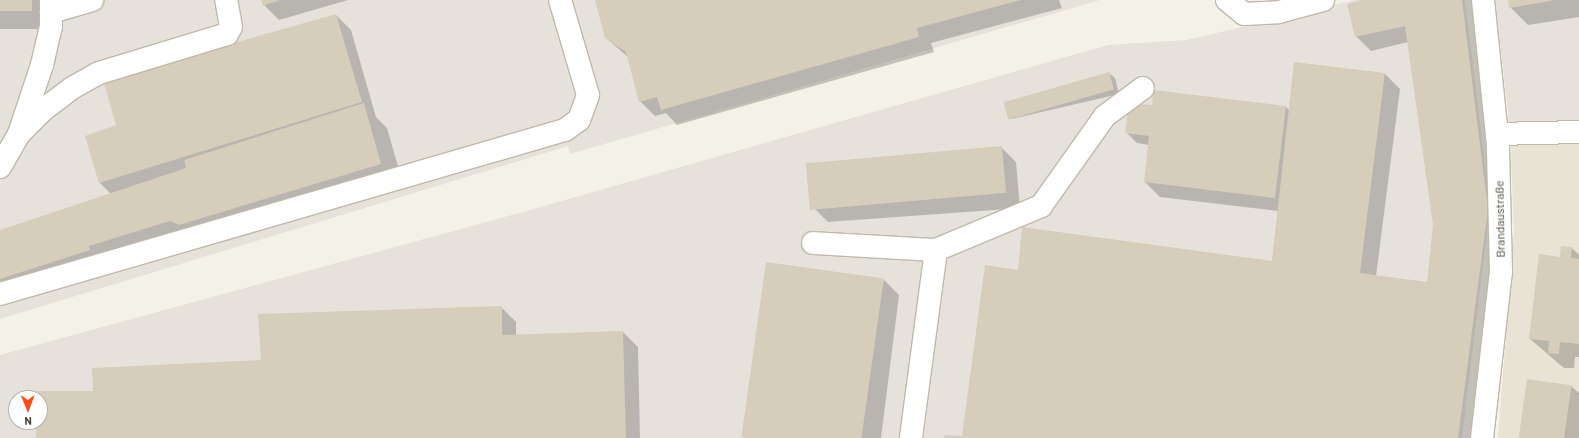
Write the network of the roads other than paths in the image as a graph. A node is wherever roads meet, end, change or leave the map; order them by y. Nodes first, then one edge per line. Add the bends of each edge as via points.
1 (92, 0) edge
2 (226, 0) edge
3 (560, 0) edge
4 (1227, 0) edge
5 (1323, 0) edge
6 (1483, 0) edge
7 (51, 6) edge
8 (1143, 88) dead end
9 (1579, 132) edge
10 (19, 134) junction
11 (1497, 134) junction
12 (0, 166) edge
13 (813, 243) dead end
14 (936, 250) junction
15 (0, 294) edge
16 (911, 438) edge
17 (1482, 438) edge

1 - 7 street
2 - 10 street via 231,27 227,34 99,73 72,88 43,110
3 - 15 street via 588,95 579,120 565,130
4 - 5 street via 1244,14 1279,12
6 - 11 street, Brandaustraße
7 - 10 street via 51,27 42,65
8 - 14 street via 1105,116 1041,206
9 - 11 street
10 - 12 street
11 - 17 street, Brandaustraße via 1501,272
13 - 14 street
14 - 16 street

